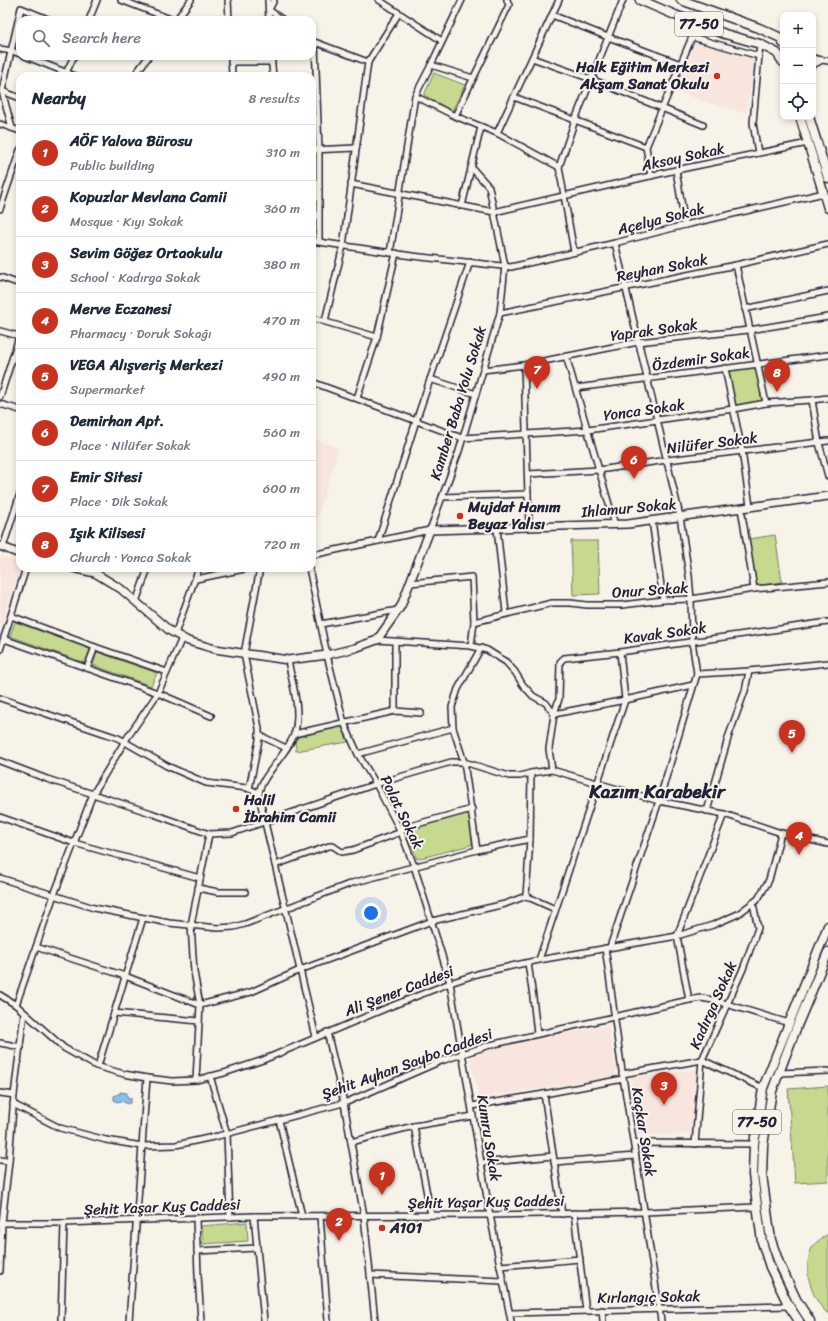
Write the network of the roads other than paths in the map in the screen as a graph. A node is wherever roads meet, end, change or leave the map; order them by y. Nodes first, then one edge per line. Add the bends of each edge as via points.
1 (97, 0) edge
2 (121, 0) edge
3 (191, 0) edge
4 (228, 0) edge
5 (268, 0) edge
6 (274, 0) edge
7 (379, 0) edge
8 (462, 0) edge
9 (508, 0) edge
10 (559, 0) edge
11 (623, 0) edge
12 (640, 0) edge
13 (681, 0) edge
14 (269, 10) junction
15 (400, 13) junction
16 (552, 15) junction
17 (19, 16) edge
18 (40, 16) edge
19 (91, 16) edge
20 (163, 16) edge
21 (179, 16) edge
22 (229, 16) edge
23 (269, 16) edge
24 (277, 16) edge
25 (696, 23) junction
26 (16, 32) edge
27 (608, 37) junction
28 (692, 37) junction
29 (780, 39) edge
30 (442, 41) junction
31 (316, 43) edge
32 (760, 44) junction
33 (0, 49) edge
34 (12, 51) junction
35 (16, 52) edge
36 (759, 56) junction
37 (780, 57) edge
38 (532, 58) junction
39 (35, 60) edge
40 (72, 60) edge
41 (146, 60) edge
42 (258, 60) edge
43 (272, 60) edge
44 (314, 60) edge
45 (231, 62) joint
46 (368, 62) junction
47 (681, 64) junction
48 (431, 65) junction
49 (64, 72) edge
50 (66, 72) edge
51 (137, 72) edge
52 (232, 72) edge
53 (272, 72) edge
54 (315, 72) edge
55 (473, 78) junction
56 (591, 80) junction
57 (2, 91) junction
58 (16, 96) edge
59 (316, 96) edge
60 (415, 96) junction
61 (514, 97) junction
62 (662, 109) junction
63 (455, 116) junction
64 (575, 120) junction
65 (801, 120) edge
66 (810, 120) edge
67 (0, 124) edge
68 (703, 125) dead end
69 (480, 127) junction
70 (12, 128) junction
71 (16, 130) edge
72 (497, 133) junction
73 (808, 143) junction
74 (646, 147) junction
75 (356, 148) junction
76 (319, 150) junction
77 (758, 153) junction
78 (16, 162) edge
79 (471, 167) junction
80 (559, 167) junction
81 (676, 170) junction
82 (651, 176) junction
83 (828, 178) edge
84 (351, 184) junction
85 (824, 193) junction
86 (399, 194) junction
87 (564, 196) junction
88 (462, 206) junction
89 (828, 208) edge
90 (0, 210) edge
91 (494, 212) junction
92 (685, 225) junction
93 (316, 242) edge
94 (319, 242) junction
95 (614, 243) junction
96 (828, 244) edge
97 (343, 246) junction
98 (574, 252) junction
99 (393, 253) junction
100 (470, 262) junction
101 (736, 265) junction
102 (505, 266) junction
103 (0, 277) edge
104 (16, 283) edge
105 (625, 287) junction
106 (828, 291) edge
107 (745, 309) junction
108 (500, 313) junction
109 (828, 317) edge
110 (316, 319) edge
111 (324, 321) junction
112 (749, 330) junction
113 (0, 331) edge
114 (16, 334) edge
115 (377, 337) junction
116 (638, 342) junction
117 (16, 346) edge
118 (828, 355) edge
119 (566, 356) junction
120 (758, 364) junction
121 (524, 365) junction
122 (725, 368) junction
123 (483, 370) junction
124 (430, 379) junction
125 (647, 379) junction
126 (2, 383) edge
127 (316, 383) edge
128 (576, 388) junction
129 (476, 394) junction
130 (0, 397) edge
131 (357, 398) junction
132 (828, 398) edge
133 (812, 400) junction
134 (766, 403) junction
135 (0, 404) edge
136 (16, 409) edge
137 (733, 409) junction
138 (657, 420) junction
139 (416, 421) junction
140 (588, 430) junction
141 (526, 434) junction
142 (462, 438) junction
143 (828, 441) edge
144 (819, 443) junction
145 (742, 452) junction
146 (667, 460) junction
147 (599, 470) junction
148 (528, 474) junction
149 (828, 476) edge
150 (528, 494) junction
151 (828, 496) edge
152 (442, 497) junction
153 (16, 505) edge
154 (750, 506) junction
155 (740, 508) junction
156 (680, 516) junction
157 (652, 520) junction
158 (615, 525) junction
159 (529, 527) junction
160 (497, 528) junction
161 (430, 530) junction
162 (378, 541) junction
163 (1, 547) edge
164 (16, 553) edge
165 (316, 554) edge
166 (25, 572) edge
167 (99, 572) edge
168 (147, 572) edge
169 (198, 572) edge
170 (230, 572) edge
171 (259, 572) edge
172 (310, 572) edge
173 (196, 579) junction
174 (828, 582) edge
175 (410, 583) junction
176 (754, 589) junction
177 (691, 599) junction
178 (662, 600) junction
179 (136, 602) junction
180 (399, 610) junction
181 (506, 613) junction
182 (11, 616) junction
183 (474, 622) junction
184 (828, 622) edge
185 (321, 624) junction
186 (175, 634) junction
187 (182, 638) junction
188 (4, 639) junction
189 (377, 640) junction
190 (692, 641) junction
191 (395, 642) junction
192 (471, 646) junction
193 (95, 647) junction
194 (481, 648) junction
195 (0, 650) edge
196 (620, 652) junction
197 (244, 654) junction
198 (327, 655) junction
199 (288, 660) junction
200 (828, 663) edge
201 (87, 668) junction
202 (749, 671) junction
203 (167, 672) junction
204 (697, 674) junction
205 (693, 685) junction
206 (158, 693) junction
207 (0, 698) edge
208 (625, 700) junction
209 (395, 711) junction
210 (421, 713) dead end
211 (554, 714) junction
212 (211, 716) dead end
213 (344, 723) junction
214 (454, 728) junction
215 (294, 734) junction
216 (259, 735) junction
217 (125, 741) junction
218 (286, 748) junction
219 (358, 754) junction
220 (0, 761) edge
221 (464, 762) junction
222 (552, 770) junction
223 (531, 772) junction
224 (376, 784) junction
225 (598, 784) junction
226 (249, 789) junction
227 (259, 793) junction
228 (93, 794) junction
229 (659, 801) junction
230 (472, 809) junction
231 (707, 811) junction
232 (724, 814) junction
233 (0, 817) edge
234 (265, 822) junction
235 (400, 831) junction
236 (781, 833) junction
237 (209, 834) junction
238 (530, 839) junction
239 (74, 843) junction
240 (828, 844) edge
241 (477, 850) junction
242 (275, 865) junction
243 (414, 866) junction
244 (0, 878) edge
245 (200, 878) junction
246 (198, 888) junction
247 (245, 892) dead end
248 (54, 896) junction
249 (526, 896) junction
250 (753, 903) junction
251 (286, 908) junction
252 (555, 909) junction
253 (143, 918) junction
254 (432, 921) junction
255 (191, 925) junction
256 (828, 926) edge
257 (677, 936) junction
258 (36, 946) junction
259 (607, 947) junction
260 (828, 952) edge
261 (539, 960) junction
262 (528, 962) junction
263 (300, 970) junction
264 (125, 976) junction
265 (450, 983) junction
266 (0, 995) edge
267 (689, 1000) junction
268 (729, 1003) junction
269 (16, 1005) junction
270 (200, 1005) junction
271 (24, 1013) junction
272 (114, 1013) junction
273 (616, 1017) junction
274 (199, 1021) junction
275 (789, 1023) junction
276 (327, 1032) junction
277 (537, 1034) junction
278 (316, 1037) junction
279 (0, 1043) edge
280 (21, 1047) junction
281 (463, 1054) junction
282 (702, 1060) junction
283 (98, 1066) junction
284 (828, 1071) edge
285 (778, 1072) junction
286 (210, 1076) junction
287 (623, 1076) junction
288 (147, 1078) junction
289 (196, 1080) junction
290 (763, 1088) junction
291 (0, 1093) edge
292 (544, 1094) junction
293 (14, 1095) junction
294 (344, 1103) junction
295 (13, 1104) junction
296 (472, 1106) junction
297 (473, 1116) junction
298 (279, 1120) junction
299 (414, 1126) junction
300 (227, 1134) junction
301 (351, 1142) junction
302 (634, 1143) junction
303 (695, 1144) junction
304 (754, 1144) junction
305 (142, 1146) junction
306 (553, 1156) junction
307 (636, 1156) junction
308 (0, 1160) edge
309 (10, 1161) junction
310 (554, 1162) junction
311 (481, 1163) junction
312 (765, 1206) junction
313 (756, 1207) junction
314 (645, 1212) junction
315 (562, 1214) junction
316 (574, 1214) junction
317 (431, 1215) junction
318 (490, 1215) junction
319 (254, 1216) junction
320 (302, 1216) junction
321 (320, 1216) junction
322 (364, 1216) junction
323 (230, 1217) junction
324 (196, 1218) junction
325 (137, 1220) junction
326 (1, 1223) edge
327 (64, 1223) junction
328 (257, 1248) junction
329 (197, 1251) junction
330 (580, 1258) junction
331 (0, 1264) edge
332 (500, 1266) junction
333 (0, 1271) edge
334 (370, 1275) junction
335 (503, 1281) junction
336 (789, 1306) junction
337 (659, 1309) junction
338 (602, 1310) junction
339 (586, 1311) junction
340 (510, 1313) junction
341 (61, 1321) edge
342 (129, 1321) edge
343 (201, 1321) edge
344 (264, 1321) edge
345 (328, 1321) edge
346 (375, 1321) edge
347 (511, 1321) edge
348 (603, 1321) edge
349 (661, 1321) edge
350 (799, 1321) edge
351 (810, 1321) edge

1 - 19 street
2 - 20 street
3 - 21 street
4 - 22 street
5 - 14 street
6 - 14 street
7 - 15 street
8 - 30 street
9 - 55 street via 509,5
10 - 16 street
11 - 27 street
12 - 25 main road, 77-50
13 - 29 main road, 77-50 via 759,28
14 - 23 street
14 - 24 street
15 - 30 street
15 - 46 street
16 - 27 street
16 - 38 street
17 - 18 street via 21,8
25 - 28 street
25 - 32 main road, 77-50
26 - 34 street
27 - 47 street
27 - 56 street
28 - 36 street
28 - 47 street
30 - 48 street
31 - 46 street
32 - 36 street
32 - 37 main road, 77-50
33 - 34 street
34 - 35 street
34 - 57 street
36 - 77 street via 753,123
38 - 56 street
38 - 61 street
39 - 49 street
40 - 50 street
41 - 51 street
42 - 45 street
43 - 53 street
44 - 54 street
45 - 52 street
46 - 75 street
47 - 62 street
48 - 55 street
48 - 60 street
55 - 63 street
56 - 62 street
56 - 64 street
57 - 58 street
57 - 70 street
59 - 76 street
60 - 63 street
60 - 86 street
61 - 64 street
61 - 72 street
62 - 68 street
62 - 74 street
63 - 69 street
64 - 74 street
64 - 80 street
65 - 73 main road
66 - 83 main road
67 - 70 street
69 - 72 street
69 - 79 street
70 - 71 street
72 - 80 street
73 - 77 street, Aksoy Sokak
73 - 85 main road
74 - 82 street
75 - 76 street
75 - 84 street
76 - 94 street
77 - 81 street, Aksoy Sokak
78 - 90 street
79 - 88 street
79 - 91 street, Kamber Baba Yolu Sokak via 489,187
80 - 87 street
81 - 82 street, Aksoy Sokak
81 - 92 street
82 - 87 street, Aksoy Sokak
84 - 86 street
84 - 97 street
85 - 89 main road
85 - 92 street, Açelya Sokak
86 - 88 street
86 - 99 street
87 - 91 street, Aksoy Sokak
87 - 98 street
88 - 91 street
91 - 102 street, Kamber Baba Yolu Sokak
92 - 95 street, Açelya Sokak
93 - 94 street, Açelya Sokak
94 - 97 street, Açelya Sokak
95 - 98 street, Açelya Sokak
95 - 105 street
96 - 101 street, Reyhan Sokak
97 - 99 street, Açelya Sokak
97 - 111 street
98 - 102 street, Açelya Sokak via 511,267
99 - 100 street, Açelya Sokak
99 - 115 street
100 - 102 street, Açelya Sokak
100 - 124 street
101 - 105 street, Reyhan Sokak
101 - 107 street
102 - 108 street, Kamber Baba Yolu Sokak
103 - 104 street
105 - 108 street, Reyhan Sokak
105 - 116 street
106 - 107 street
107 - 112 street
108 - 123 street, Kamber Baba Yolu Sokak
109 - 112 street, Yaprak Sokak
110 - 111 street
111 - 115 street
112 - 116 street, Yaprak Sokak
112 - 120 street
113 - 114 street
115 - 131 street
116 - 119 street, Yaprak Sokak
116 - 125 street
117 - 126 street
118 - 120 street, Özdemir Sokak
119 - 121 street, Yaprak Sokak
119 - 128 street
120 - 122 street, Özdemir Sokak
120 - 134 street
121 - 123 street, Yaprak Sokak
121 - 141 street
122 - 125 street, Özdemir Sokak
122 - 137 street
123 - 129 street, Kamber Baba Yolu Sokak
124 - 129 street
124 - 139 street
125 - 128 street, Özdemir Sokak
125 - 138 street
126 - 130 street
127 - 131 street
128 - 140 street
129 - 142 street, Kamber Baba Yolu Sokak
131 - 139 street
132 - 133 street, Yonca Sokak
133 - 134 street, Yonca Sokak
133 - 144 street
134 - 137 street, Yonca Sokak
135 - 136 street
137 - 138 street, Yonca Sokak
137 - 145 street
138 - 140 street, Yonca Sokak
138 - 146 street
139 - 142 street
139 - 162 street
140 - 141 street, Yonca Sokak
140 - 147 street
141 - 142 street, Yonca Sokak
141 - 148 street
142 - 152 street, Kamber Baba Yolu Sokak
143 - 144 street, Nilüfer Sokak
144 - 145 street, Nilüfer Sokak
144 - 149 street
145 - 146 street, Nilüfer Sokak
145 - 154 street
146 - 147 street, Nilüfer Sokak
146 - 156 street
147 - 148 street, Nilüfer Sokak
147 - 158 street
148 - 150 street
150 - 152 street
150 - 159 street
151 - 154 street, Ihlamur Sokak
152 - 161 street, Kamber Baba Yolu Sokak
153 - 163 street
154 - 155 street, Ihlamur Sokak
155 - 156 street, Ihlamur Sokak
155 - 176 street
156 - 157 street, Ihlamur Sokak
156 - 177 street
157 - 158 street, Ihlamur Sokak
157 - 178 street
158 - 159 street, Ihlamur Sokak
159 - 160 street, Ihlamur Sokak
160 - 161 street, Ihlamur Sokak
160 - 181 street
161 - 162 street
161 - 175 street, Kamber Baba Yolu Sokak
162 - 165 street
163 - 164 street
166 - 182 street
167 - 179 street
168 - 179 street
169 - 173 street
170 - 173 street
171 - 197 street
172 - 185 street, Polat Sokak
173 - 186 street
174 - 176 street, Onur Sokak
175 - 180 street, Kamber Baba Yolu Sokak
175 - 183 street via 472,576
176 - 177 street, Onur Sokak
177 - 178 street, Onur Sokak
177 - 190 street
178 - 181 street, Onur Sokak via 622,605 552,603
179 - 186 street
180 - 185 street
180 - 189 street, Kamber Baba Yolu Sokak
181 - 183 street, Onur Sokak
182 - 188 street
182 - 193 street
183 - 192 street
184 - 190 street, Kavak Sokak
185 - 198 street, Polat Sokak
186 - 187 street
187 - 197 street via 216,649
187 - 203 street
188 - 195 street
188 - 201 street
189 - 191 street
189 - 198 street
190 - 196 street, Kavak Sokak
190 - 204 street
191 - 192 street
191 - 209 street
192 - 194 street
193 - 201 street
193 - 203 street
194 - 211 street via 506,662 533,696 546,704
194 - 214 street via 458,689 452,707
196 - 208 street
196 - 211 street, Kavak Sokak via 564,658 560,662 559,699
197 - 199 street
197 - 216 street
198 - 199 street
198 - 213 street, Polat Sokak
199 - 215 street via 298,718
200 - 202 street
201 - 206 street
202 - 204 street
202 - 231 street
203 - 206 street
204 - 205 street
205 - 208 street
205 - 229 street
206 - 212 street
206 - 217 street
207 - 217 street
208 - 211 street
208 - 225 street
209 - 210 street
209 - 213 street
211 - 222 street, Kavak Sokak via 549,749
213 - 215 street
213 - 219 street, Polat Sokak
214 - 219 street
214 - 221 street
215 - 218 street
216 - 218 street
216 - 226 street
217 - 226 street via 168,766 206,783
217 - 228 street
218 - 227 street
219 - 224 street, Polat Sokak
220 - 228 street
221 - 223 street via 509,776
221 - 224 street via 451,762
221 - 230 street
222 - 223 street
222 - 225 street
223 - 238 street
224 - 234 street
224 - 235 street, Polat Sokak
225 - 229 street
225 - 252 street
226 - 227 street
227 - 234 street
228 - 237 street
228 - 239 street
229 - 231 street
229 - 259 street
230 - 235 street
230 - 241 street
231 - 232 street
232 - 236 street
232 - 257 street
233 - 239 street
234 - 237 street via 232,833
234 - 242 street
235 - 242 street via 353,850 342,852 329,846
235 - 243 street, Polat Sokak
236 - 240 street
236 - 250 street, Ali Şener Caddesi via 769,880 758,900
237 - 245 street
238 - 241 street
238 - 249 street
239 - 245 street
239 - 248 street
241 - 243 street
242 - 251 street
243 - 251 street via 352,883
243 - 254 street, Polat Sokak
244 - 248 street
245 - 246 street
246 - 247 street via 218,892
246 - 255 street
248 - 253 street via 94,908
248 - 258 street
249 - 252 street
249 - 254 street via 505,904
250 - 257 street, Ali Şener Caddesi via 738,914 713,925
250 - 268 street, Kadırga Sokak via 758,928
251 - 255 street via 234,927
251 - 263 street
252 - 261 street
253 - 255 street
253 - 264 street
254 - 263 street
254 - 265 street, Polat Sokak
255 - 270 street via 194,972
256 - 275 main road, 77-50
257 - 259 street, Ali Şener Caddesi
257 - 267 street
258 - 264 street
258 - 269 street
259 - 261 street, Ali Şener Caddesi
259 - 273 street, Kaçkar Sokak
260 - 285 main road, 77-50
261 - 262 street, Ali Şener Caddesi
262 - 265 street, Ali Şener Caddesi
262 - 277 street
263 - 270 street via 250,992
263 - 278 street
264 - 270 street
264 - 272 street
265 - 276 street, Ali Şener Caddesi
265 - 281 street, Kumru Sokak
266 - 269 street, Ali Şener Caddesi
267 - 268 street, Şehit Ayhan Saybo Caddesi via 701,998
267 - 273 street, Şehit Ayhan Saybo Caddesi
268 - 275 street, Şehit Ayhan Saybo Caddesi
268 - 282 street, Kadırga Sokak
269 - 271 street, Ali Şener Caddesi
270 - 274 street
271 - 280 street
271 - 283 street, Ali Şener Caddesi via 64,1048
272 - 274 street
272 - 283 street
273 - 277 street, Şehit Ayhan Saybo Caddesi
273 - 287 street, Kaçkar Sokak
274 - 289 street
275 - 290 main road, 77-50
276 - 278 street, Ali Şener Caddesi
276 - 294 street
277 - 281 street, Şehit Ayhan Saybo Caddesi
278 - 286 street, Ali Şener Caddesi via 263,1060
279 - 280 street
280 - 293 street
281 - 294 street, Şehit Ayhan Saybo Caddesi
281 - 296 street, Kumru Sokak
282 - 287 street
282 - 290 street
282 - 303 street, Kadırga Sokak
283 - 288 street, Ali Şener Caddesi
284 - 285 street
285 - 312 main road, 77-50 via 772,1091 763,1145
286 - 289 street, Ali Şener Caddesi
286 - 300 street
287 - 292 street
287 - 302 street, Kaçkar Sokak
288 - 289 street, Ali Şener Caddesi
288 - 305 street
290 - 304 main road, 77-50
291 - 293 street
292 - 296 street
292 - 306 street
293 - 295 street
294 - 298 street, Şehit Ayhan Saybo Caddesi
294 - 301 street
295 - 305 street, Şehit Ayhan Saybo Caddesi via 60,1128
295 - 309 street
296 - 297 street, Kumru Sokak
297 - 299 street
297 - 311 street, Kumru Sokak
298 - 300 street, Şehit Ayhan Saybo Caddesi
298 - 320 street
299 - 301 street
299 - 317 street
300 - 305 street, Şehit Ayhan Saybo Caddesi via 176,1145
300 - 323 street
301 - 322 street
302 - 303 street
302 - 307 street, Kaçkar Sokak
303 - 304 street
304 - 313 main road, 77-50
305 - 325 street
306 - 310 street
306 - 311 street
307 - 310 street
307 - 314 street, Kaçkar Sokak
308 - 309 street
309 - 326 street
310 - 315 street
311 - 318 street, Kumru Sokak
312 - 313 main road
312 - 351 main road, 77-50 via 778,1263
313 - 314 street, Şehit Yaşar Kuş Caddesi
313 - 336 main road, 77-50 via 762,1242 770,1267
314 - 316 street, Şehit Yaşar Kuş Caddesi
314 - 337 street, Kaçkar Sokak
315 - 316 street, Şehit Yaşar Kuş Caddesi
315 - 318 street, Şehit Yaşar Kuş Caddesi
316 - 330 street
317 - 318 street, Şehit Yaşar Kuş Caddesi
317 - 322 street, Şehit Yaşar Kuş Caddesi
318 - 332 street, Kumru Sokak
319 - 320 street, Şehit Yaşar Kuş Caddesi
319 - 323 street, Şehit Yaşar Kuş Caddesi
319 - 328 street
320 - 321 street, Şehit Yaşar Kuş Caddesi
321 - 322 street, Şehit Yaşar Kuş Caddesi
321 - 345 street
322 - 334 street
323 - 324 street, Şehit Yaşar Kuş Caddesi
324 - 325 street, Şehit Yaşar Kuş Caddesi
324 - 329 street
325 - 327 street, Şehit Yaşar Kuş Caddesi
325 - 342 street
326 - 327 street, Şehit Yaşar Kuş Caddesi
326 - 331 street
327 - 341 street
328 - 329 street
328 - 344 street
329 - 343 street
330 - 332 street
330 - 339 street
331 - 333 street
332 - 335 street, Kumru Sokak
334 - 335 street
334 - 346 street
335 - 340 street, Kumru Sokak
336 - 337 street, Kırlangıç Sokak
336 - 350 main road, 77-50
337 - 338 street, Kırlangıç Sokak
337 - 349 street, Kaçkar Sokak
338 - 339 street, Kırlangıç Sokak
338 - 348 street
339 - 340 street, Kırlangıç Sokak
340 - 347 street, Kumru Sokak

